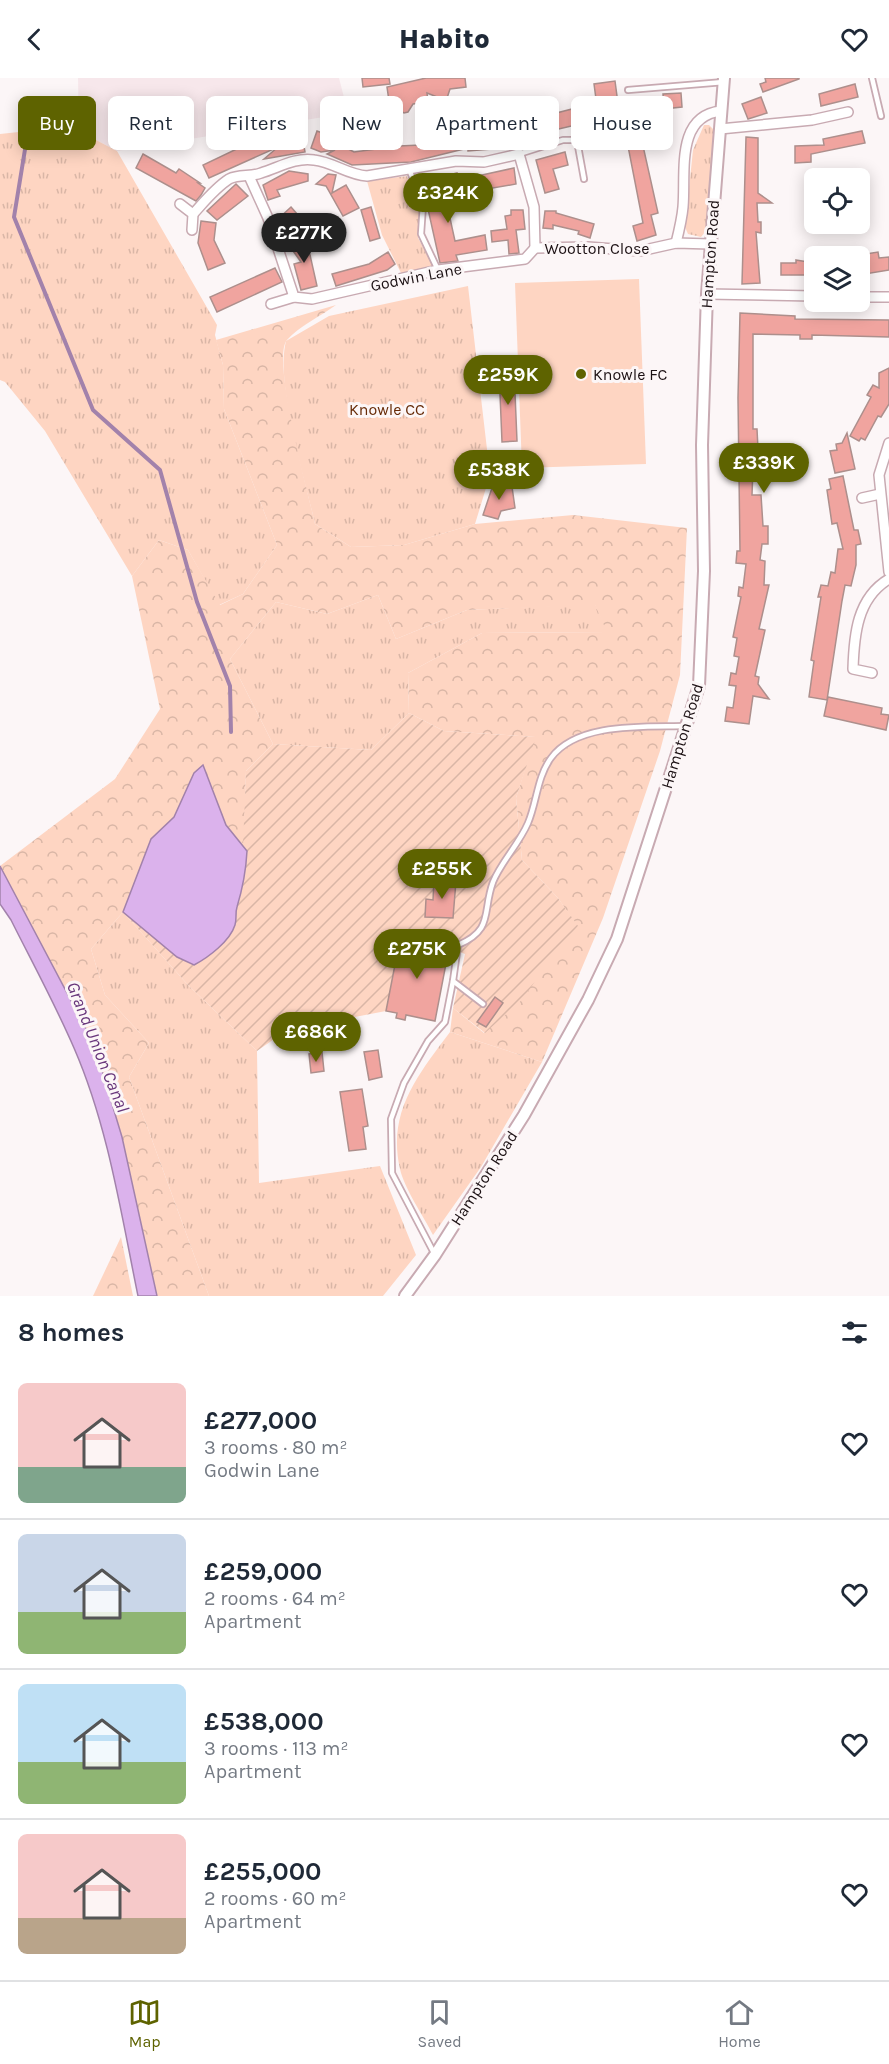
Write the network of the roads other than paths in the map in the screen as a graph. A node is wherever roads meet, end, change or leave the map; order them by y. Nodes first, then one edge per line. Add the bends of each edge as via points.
1 (872, 78) edge
2 (724, 80) edge
3 (628, 90) dead end
4 (721, 111) junction
5 (848, 112) dead end
6 (881, 116) dead end
7 (720, 129) junction
8 (519, 154) junction
9 (409, 169) junction
10 (249, 176) junction
11 (584, 179) dead end
12 (180, 204) dead end
13 (193, 214) junction
14 (192, 230) dead end
15 (676, 243) junction
16 (710, 244) junction
17 (535, 248) junction
18 (438, 270) junction
19 (707, 294) junction
20 (804, 296) edge
21 (294, 297) junction
22 (870, 297) edge
23 (889, 297) edge
24 (271, 304) dead end
25 (889, 442) edge
26 (880, 494) junction
27 (862, 498) dead end
28 (889, 572) edge
29 (889, 579) edge
30 (872, 673) dead end
31 (688, 726) junction
32 (453, 981) junction
33 (483, 1004) dead end
34 (435, 1255) junction
35 (405, 1296) edge

1 - 6 lane
2 - 3 lane
2 - 4 street, Hampton Road
4 - 7 street, Hampton Road
4 - 15 street, Hampton Road via 708,112 697,120 684,150 683,208
5 - 7 street via 812,120
7 - 16 street, Hampton Road
8 - 9 street via 484,162 456,161
8 - 11 lane via 574,140
8 - 17 street, Wootton Close via 534,207
9 - 10 street via 353,175 313,159 280,164
9 - 18 lane via 423,205 421,234
10 - 13 street via 231,178
10 - 21 street via 268,218
12 - 13 street
13 - 14 street
15 - 16 street, Wootton Close
15 - 17 street, Wootton Close via 640,251
16 - 19 street, Hampton Road
17 - 18 street, Godwin Lane via 525,259
18 - 21 street, Godwin Lane via 312,299
19 - 20 street
19 - 31 street, Hampton Road via 699,686
21 - 24 street, Godwin Lane
22 - 23 street
25 - 26 street via 879,475
26 - 27 street
26 - 28 street
29 - 30 street via 867,597 854,639 853,669
31 - 32 lane via 615,728 576,739 550,759 520,842 494,882 488,915 479,933 458,945
31 - 34 street, Hampton Road via 617,939 588,1000 524,1115
32 - 33 lane
32 - 34 lane via 445,1022 428,1041 404,1083 391,1119 392,1173
34 - 35 street, Hampton Road

